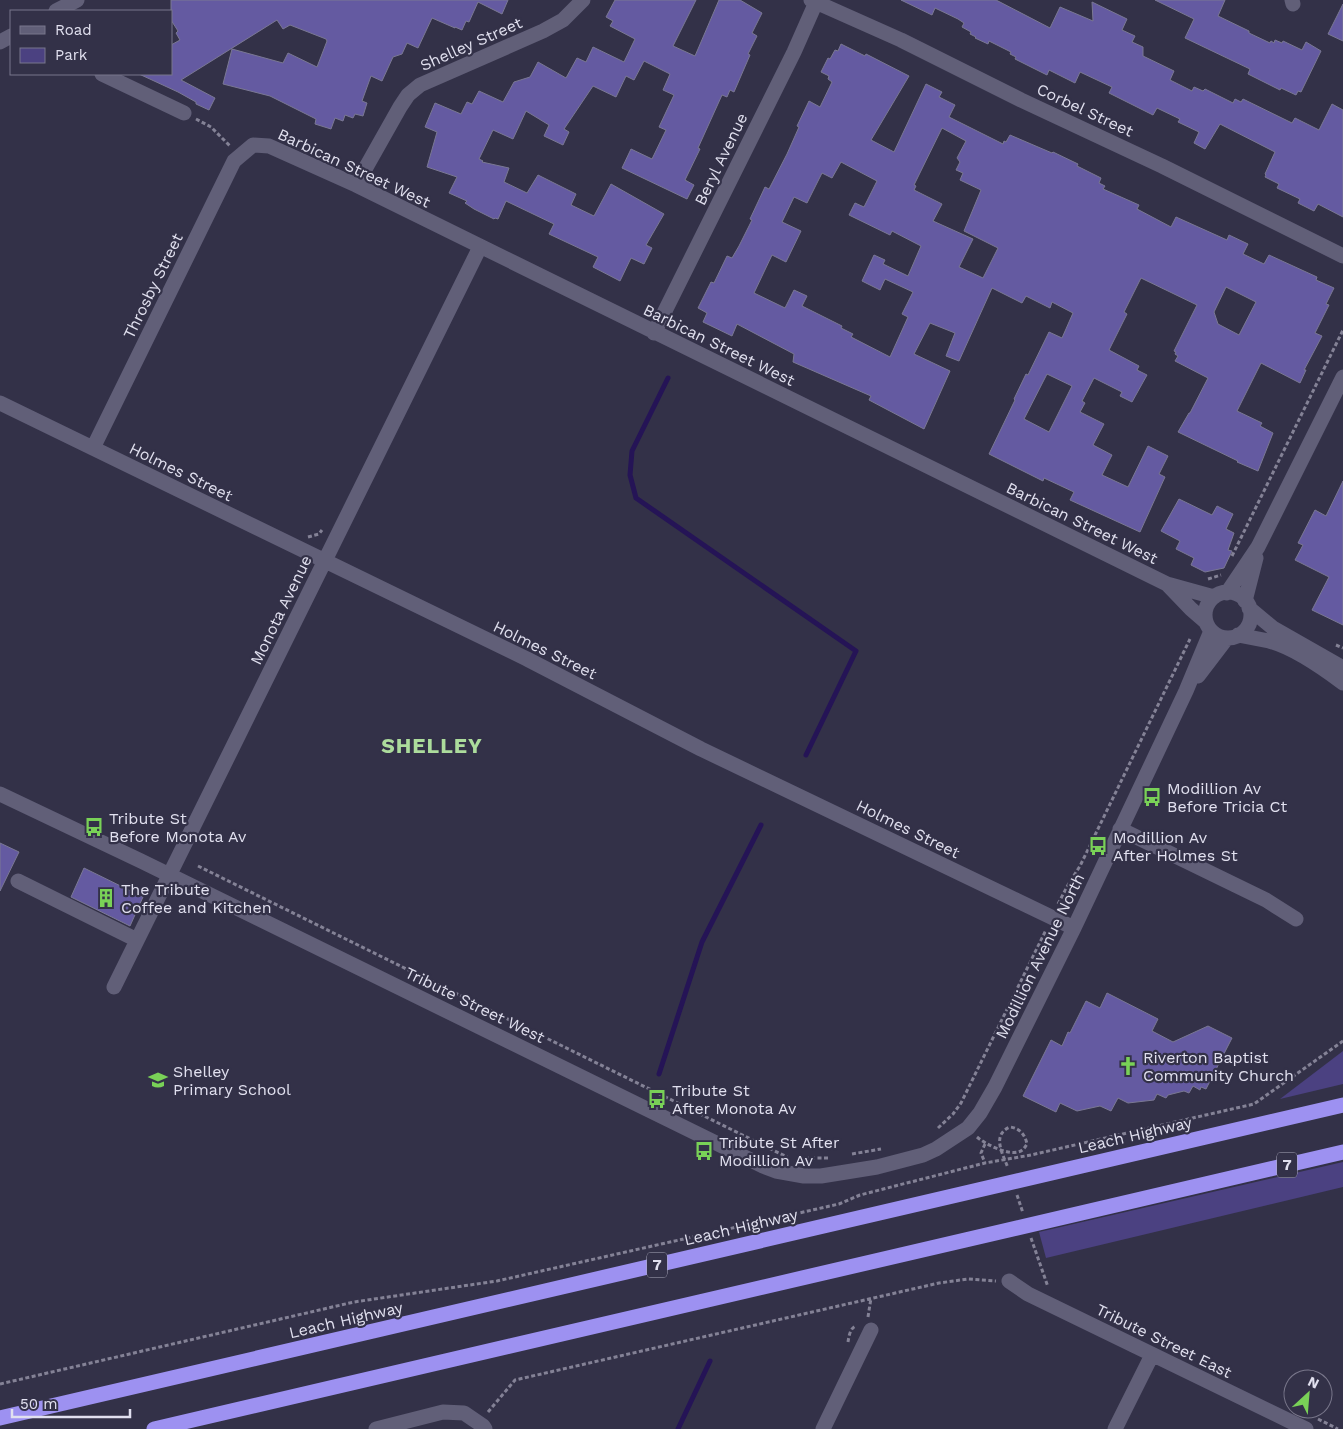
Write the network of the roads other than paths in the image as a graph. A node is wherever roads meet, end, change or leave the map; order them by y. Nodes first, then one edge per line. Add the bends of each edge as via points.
1 (77, 0) edge
2 (583, 0) edge
3 (815, 1) edge
4 (58, 10) edge
5 (104, 75) edge
6 (184, 113) road end
7 (253, 145) joint
8 (356, 186) junction
9 (480, 247) junction
10 (1343, 256) edge
11 (654, 333) junction
12 (1343, 377) edge
13 (0, 403) edge
14 (93, 448) junction
15 (1258, 547) junction
16 (325, 562) junction
17 (1167, 584) junction
18 (1221, 595) junction
19 (1247, 604) junction
20 (1208, 626) junction
21 (1233, 637) junction
22 (1343, 668) edge
23 (1343, 683) edge
24 (1186, 691) junction
25 (0, 794) edge
26 (1120, 829) junction
27 (169, 875) junction
28 (18, 881) dead end
29 (1296, 919) dead end
30 (1074, 928) junction
31 (137, 940) junction
32 (114, 987) dead end
33 (1343, 1105) edge
34 (947, 1143) joint
35 (1343, 1152) edge
36 (1009, 1282) road end
37 (869, 1326) road end
38 (1152, 1355) junction
39 (0, 1418) edge
40 (482, 1426) edge
41 (154, 1429) edge
42 (376, 1429) edge
43 (823, 1429) edge
44 (1115, 1429) edge
45 (1306, 1429) edge

1 - 4 street
2 - 8 street, Shelley Street via 563,20 543,31 420,85 400,107
3 - 10 street, Corbel Street via 1140,155
3 - 11 street, Beryl Avenue via 794,52
5 - 6 street
7 - 8 street, Barbican Street West via 269,146
7 - 14 street, Throsby Street via 234,160
8 - 9 street, Barbican Street West
9 - 11 street, Barbican Street West
9 - 16 street, Monota Avenue
11 - 17 street, Barbican Street West
12 - 15 street
13 - 14 street, Holmes Street
14 - 16 street, Holmes Street
15 - 18 street
15 - 19 street
16 - 27 street, Monota Avenue
16 - 30 street, Holmes Street via 702,750
17 - 18 street, Barbican Street West via 1198,587
17 - 20 street, Barbican Street West
18 - 19 street, Barbican Street West via 1240,596
18 - 20 street via 1206,608
19 - 21 street via 1250,614 1248,626
19 - 22 street, Barbican Street West via 1273,628
20 - 21 street, Barbican Street West via 1215,634
20 - 24 street, Modillion Avenue North
21 - 23 street, Barbican Street West via 1270,642 1324,669
21 - 24 street, Modillion Avenue North
24 - 26 street, Modillion Avenue North
25 - 27 street, Tribute Street West
26 - 29 street via 1266,900
26 - 30 street, Modillion Avenue North
27 - 31 street, Monota Avenue
27 - 34 street, Tribute Street West via 776,1171 821,1176 877,1168 923,1155
28 - 31 street
30 - 34 street, Modillion Avenue North via 980,1113 968,1128
31 - 32 street, Monota Avenue
33 - 39 highway, Leach Highway / 7
35 - 41 highway, 7
36 - 38 street, Tribute Street East
37 - 43 street
38 - 44 street
38 - 45 street, Tribute Street East
40 - 42 street via 464,1414 443,1412

